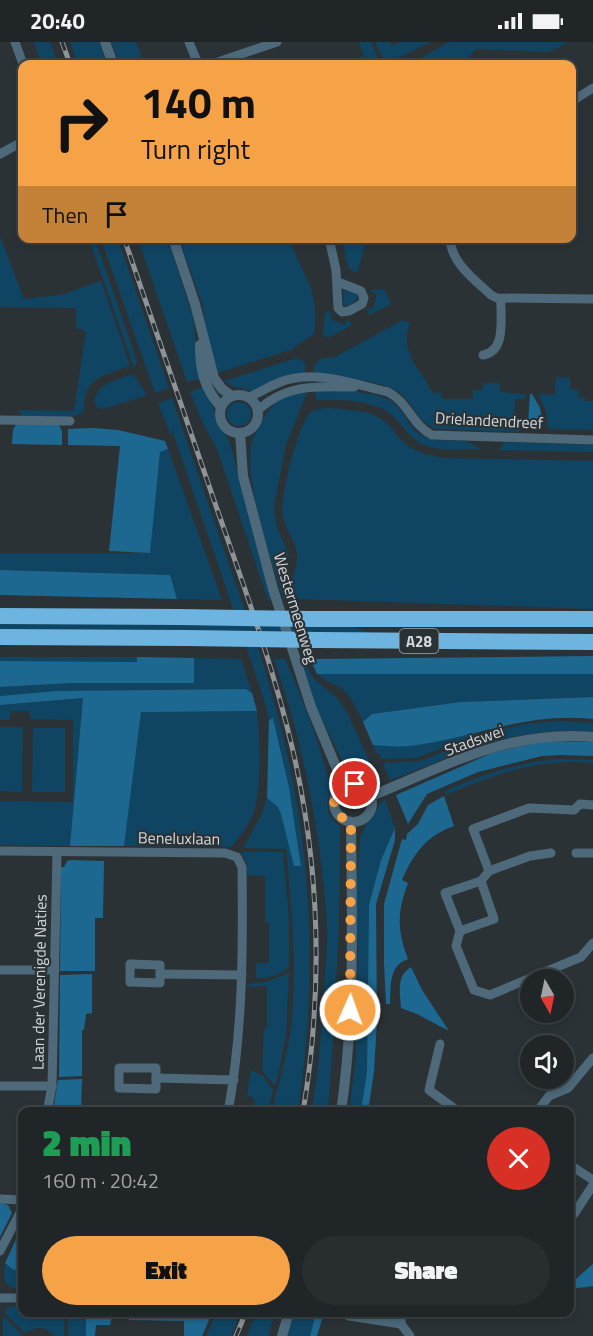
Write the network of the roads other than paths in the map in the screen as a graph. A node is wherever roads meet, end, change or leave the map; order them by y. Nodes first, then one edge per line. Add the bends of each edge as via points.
1 (15, 42) edge
2 (105, 42) edge
3 (189, 42) edge
4 (277, 42) edge
5 (22, 60) edge
6 (112, 60) edge
7 (196, 60) edge
8 (224, 60) edge
9 (593, 88) edge
10 (576, 98) edge
11 (18, 144) edge
12 (0, 154) edge
13 (175, 243) edge
14 (330, 243) edge
15 (450, 243) edge
16 (338, 282) dead end
17 (501, 298) junction
18 (593, 299) edge
19 (200, 326) junction
20 (483, 355) dead end
21 (367, 387) junction
22 (232, 396) junction
23 (249, 397) junction
24 (221, 407) junction
25 (258, 410) junction
26 (0, 420) edge
27 (70, 422) dead end
28 (240, 433) junction
29 (593, 440) edge
30 (4, 616) edge
31 (593, 619) edge
32 (0, 637) edge
33 (593, 642) edge
34 (593, 737) edge
35 (345, 786) junction
36 (371, 796) junction
37 (593, 805) edge
38 (351, 822) junction
39 (0, 851) edge
40 (57, 852) junction
41 (576, 853) dead end
42 (593, 853) edge
43 (551, 854) dead end
44 (489, 871) junction
45 (481, 880) junction
46 (460, 930) junction
47 (592, 950) edge
48 (0, 970) edge
49 (55, 970) junction
50 (160, 974) dead end
51 (242, 975) junction
52 (440, 1044) dead end
53 (593, 1059) edge
54 (156, 1078) junction
55 (234, 1080) junction
56 (0, 1086) edge
57 (52, 1086) junction
58 (48, 1107) edge
59 (229, 1107) edge
60 (342, 1107) edge
61 (452, 1107) edge
62 (541, 1107) edge
63 (574, 1168) edge
64 (593, 1180) edge
65 (593, 1185) edge
66 (0, 1199) edge
67 (18, 1200) edge
68 (574, 1214) dead end
69 (18, 1217) edge
70 (0, 1251) edge
71 (0, 1298) edge
72 (18, 1298) edge
73 (288, 1317) edge
74 (356, 1317) edge
75 (401, 1317) edge
76 (401, 1324) junction
77 (282, 1336) edge
78 (410, 1336) edge

1 - 5 street
2 - 6 street
3 - 7 street
4 - 8 street
9 - 10 street
11 - 12 street
13 - 19 street
14 - 16 street
15 - 17 street via 458,262 491,295
17 - 18 street
17 - 20 street via 499,343 491,353
19 - 22 street via 214,378
19 - 24 street via 201,374 210,395
21 - 23 street, Drielandendreef via 334,379 293,378
21 - 25 street, Drielandendreef via 294,389
21 - 29 street, Drielandendreef via 396,396 418,425 432,435
22 - 23 street
22 - 24 street
23 - 25 street
24 - 28 street via 220,418 225,427
25 - 28 street via 253,427
26 - 27 street
28 - 35 street, Westermeenweg via 243,476 273,589 311,707
30 - 31 highway, A28, bridge
32 - 33 highway, A28, bridge
34 - 36 street, Stadswei via 552,735 508,742
35 - 36 street via 360,785
35 - 38 street via 336,796 335,810
36 - 38 street via 373,804 366,818
37 - 44 street via 580,804 574,810 529,808 473,829
38 - 60 street via 352,989
39 - 40 street, Beneluxlaan
40 - 49 street, Laan der Verenigde Naties
40 - 51 street, Beneluxlaan via 225,853 237,857 242,867
41 - 42 street
43 - 44 street via 530,856
44 - 45 street
45 - 46 street via 494,918
45 - 46 street via 445,893
46 - 47 street via 456,946 474,990 490,995
48 - 49 street
49 - 57 street, Laan der Verenigde Naties
50 - 51 street
51 - 55 street, Beneluxlaan
52 - 61 street via 429,1090
53 - 62 street via 568,1088 549,1096
54 - 54 street via 156,1068 119,1068 119,1088 156,1089
54 - 55 street
55 - 59 street, Beneluxlaan
56 - 57 street
57 - 58 street, Laan der Verenigde Naties
63 - 64 street
65 - 68 street
66 - 67 street
69 - 70 street
71 - 72 street
73 - 77 street
74 - 76 street
75 - 76 street
76 - 78 street

